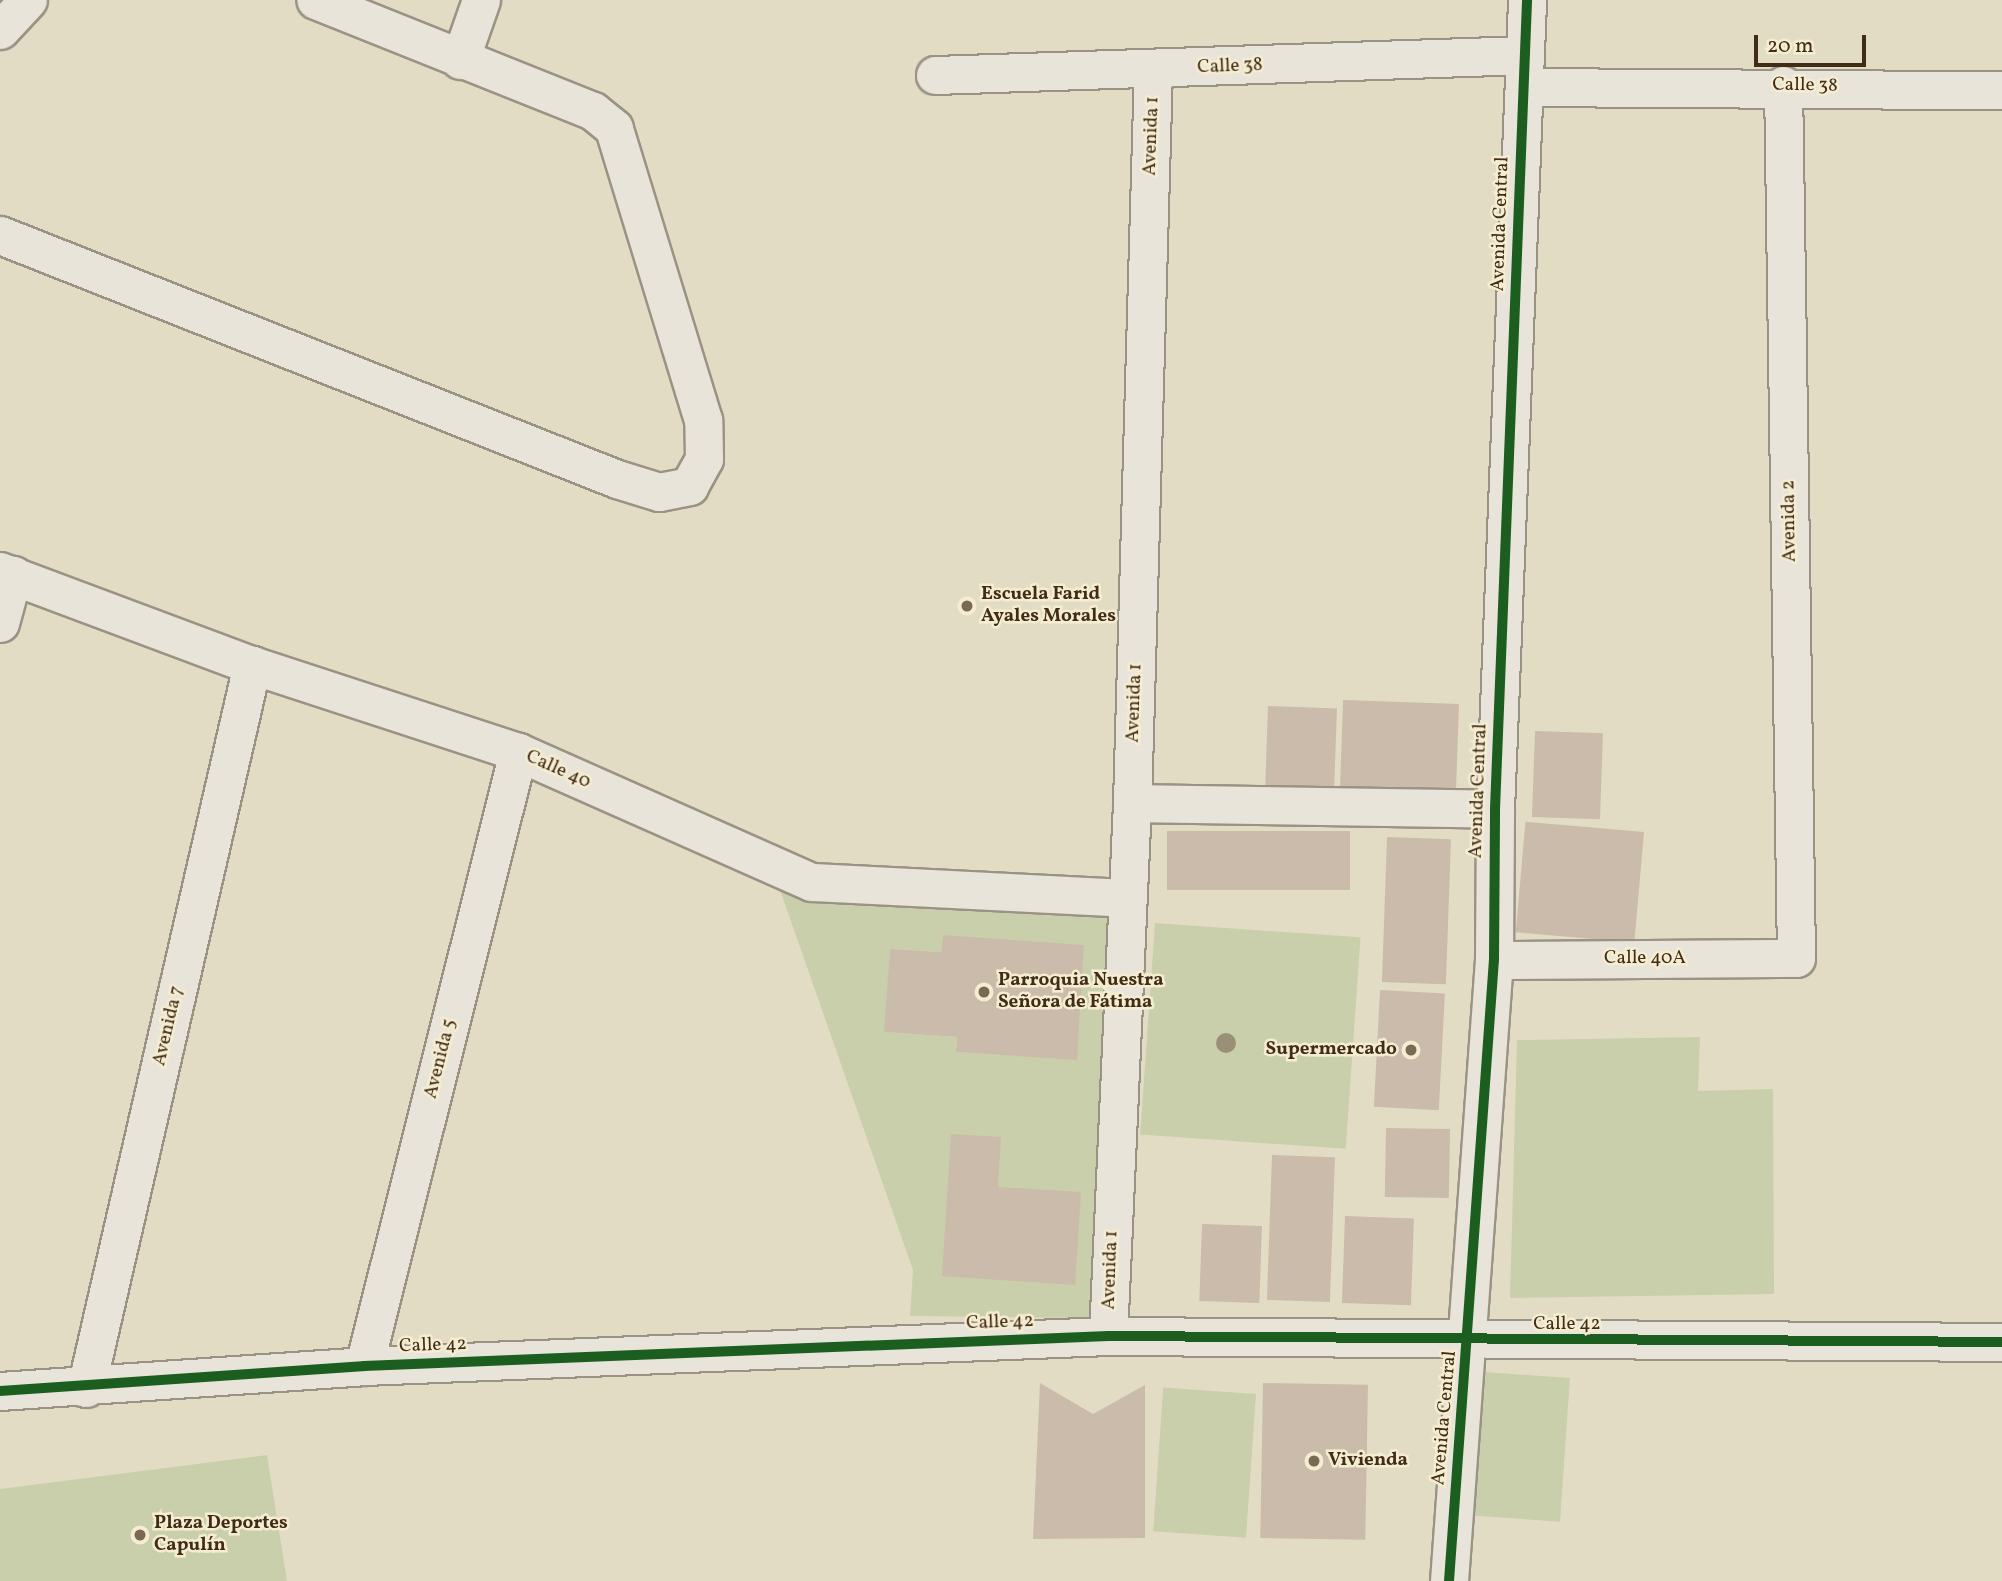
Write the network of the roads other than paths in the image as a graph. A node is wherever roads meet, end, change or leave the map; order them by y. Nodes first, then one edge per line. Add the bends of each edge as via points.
1 (28, 0) edge
2 (314, 0) edge
3 (481, 0) edge
4 (1527, 0) edge
5 (0, 30) edge
6 (460, 60) junction
7 (1153, 70) junction
8 (1525, 71) junction
9 (935, 75) dead end
10 (1783, 85) junction
11 (2002, 90) edge
12 (0, 234) edge
13 (7, 573) edge
14 (0, 623) edge
15 (252, 665) junction
16 (517, 752) junction
17 (1132, 803) junction
18 (1495, 809) junction
19 (1127, 898) junction
20 (1796, 958) joint
21 (1494, 960) junction
22 (1108, 1336) junction
23 (1469, 1342) junction
24 (2002, 1342) edge
25 (364, 1366) junction
26 (86, 1388) junction
27 (0, 1391) edge
28 (1449, 1581) edge

1 - 5 street
2 - 6 street
3 - 6 street
4 - 8 street, Avenida Central
6 - 12 street via 593,111 614,128 703,420 704,459 689,486 659,492 617,480
7 - 8 street, Calle 38
7 - 9 street, Calle 38
7 - 17 street, Avenida 1
8 - 10 street, Calle 38
8 - 18 street, Avenida Central
10 - 11 street, Calle 38
10 - 20 street, Avenida 2
13 - 14 street
13 - 15 street, Calle 40
15 - 16 street, Calle 40
15 - 26 street, Avenida 7
16 - 19 street, Calle 40 via 813,882
16 - 25 street, Avenida 5
17 - 18 street
17 - 19 street, Avenida 1
18 - 21 street, Avenida Central
19 - 22 street, Avenida 1
20 - 21 street, Calle 40A
21 - 23 street, Avenida Central
22 - 23 street, Calle 42
22 - 25 street, Calle 42
23 - 24 street, Calle 42
23 - 28 street, Avenida Central
25 - 26 street, Calle 42
26 - 27 street, Calle 42

